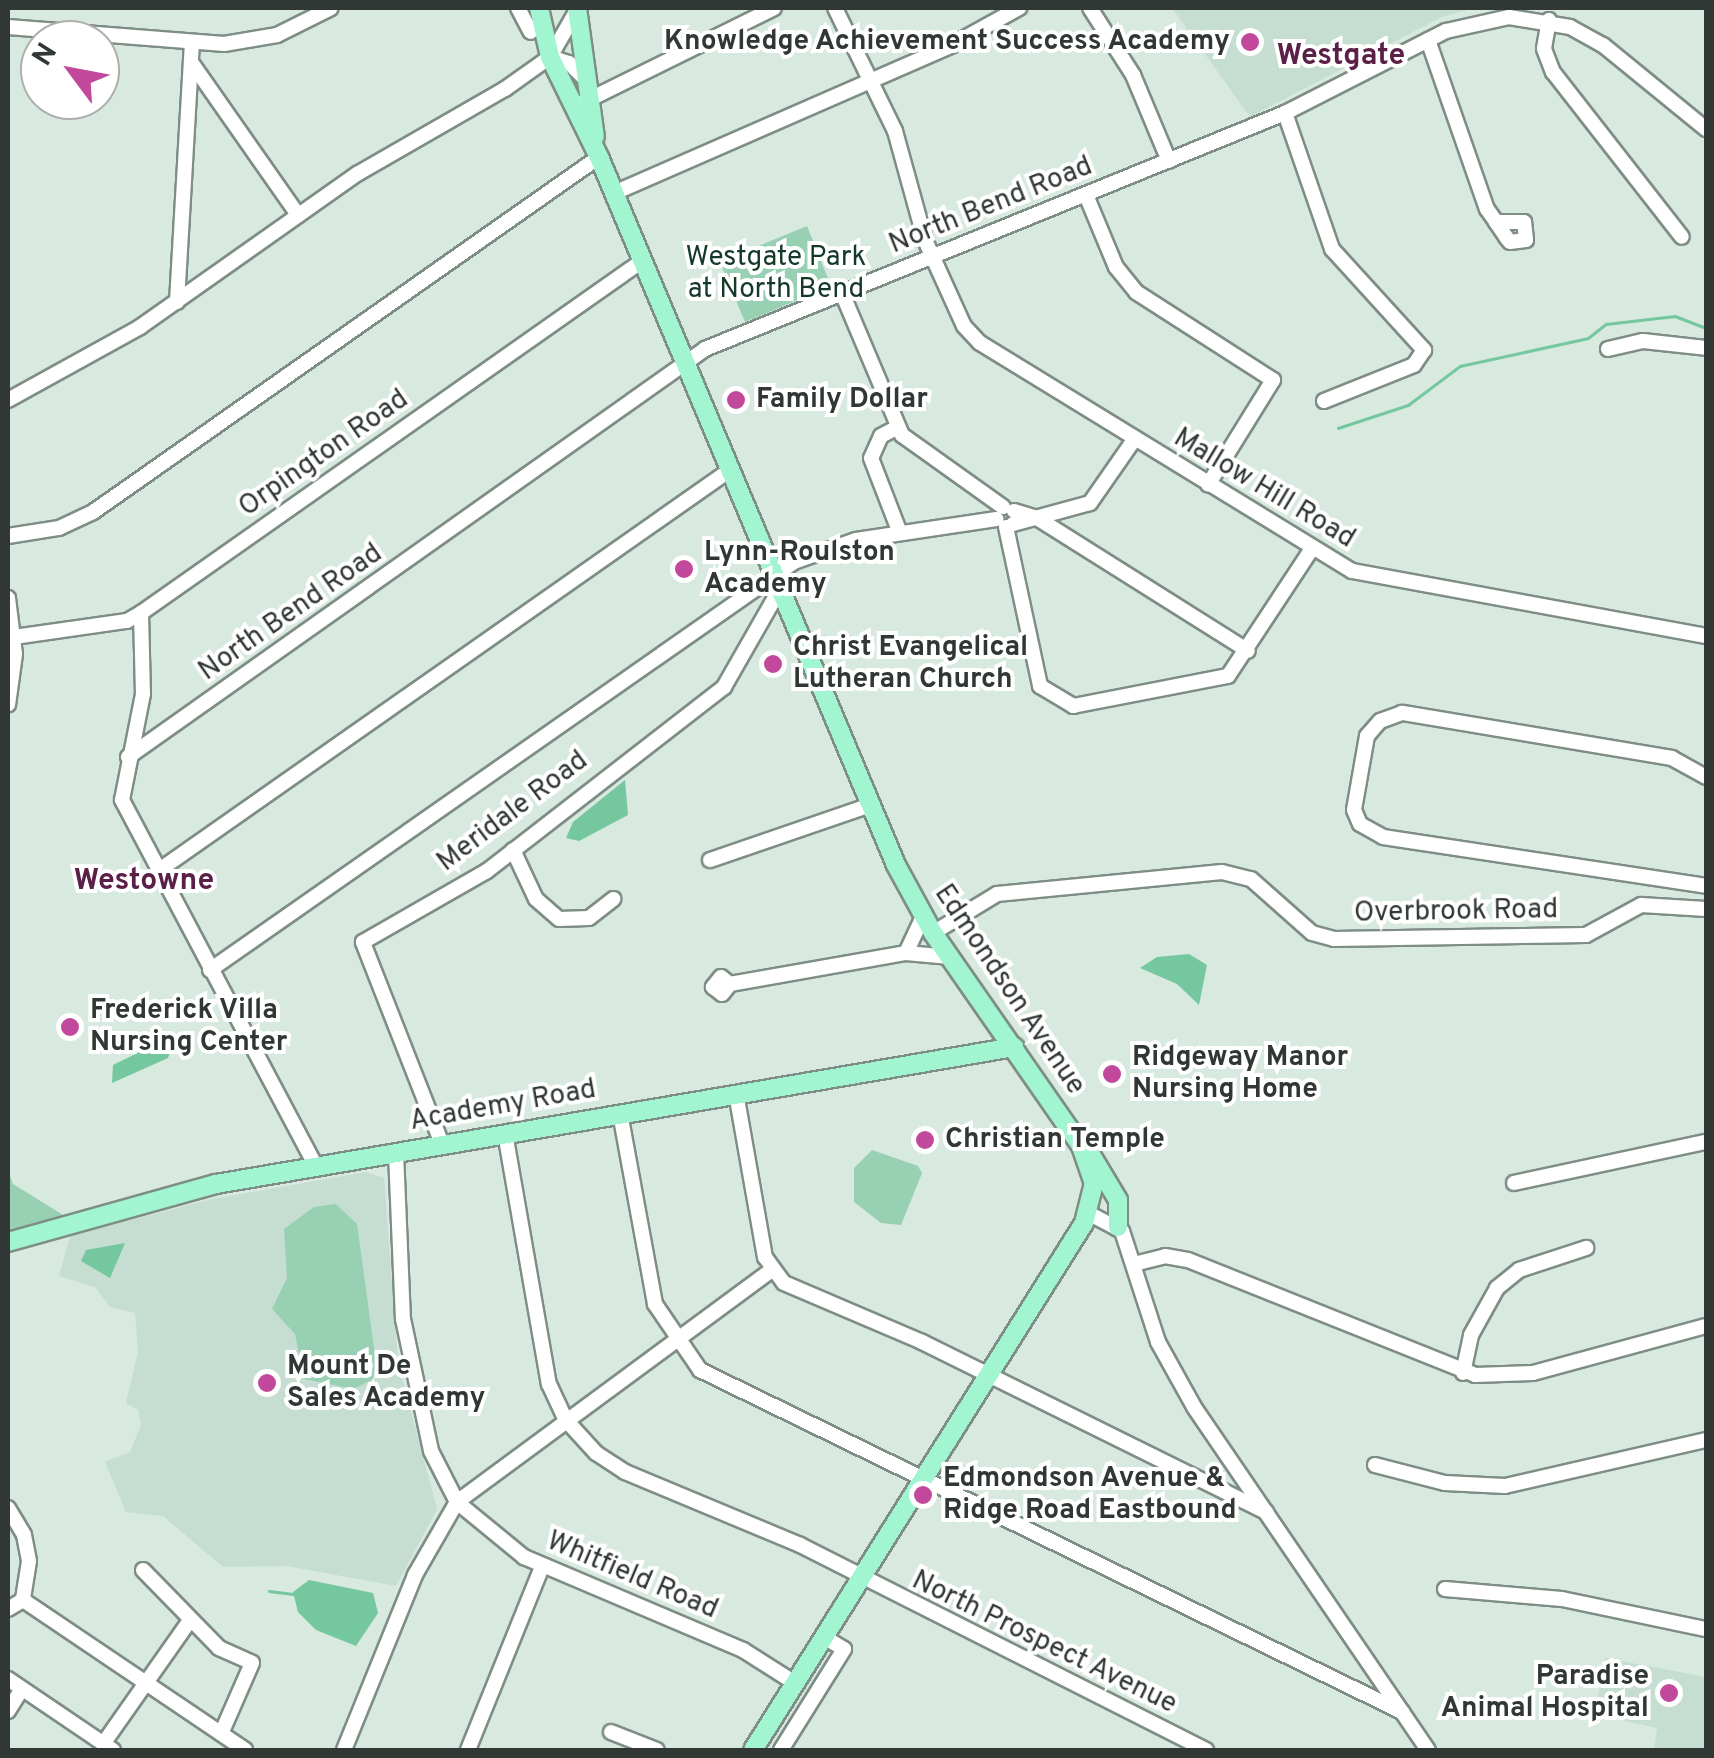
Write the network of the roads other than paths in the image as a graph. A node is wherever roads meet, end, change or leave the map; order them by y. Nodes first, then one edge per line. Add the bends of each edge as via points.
1 (330, 8) edge
2 (518, 8) edge
3 (539, 8) edge
4 (577, 8) edge
5 (774, 8) edge
6 (835, 8) edge
7 (1019, 8) edge
8 (1090, 8) edge
9 (1527, 12) edge
10 (1548, 20) junction
11 (8, 28) edge
12 (531, 32) dead end
13 (1428, 40) junction
14 (192, 42) junction
15 (550, 57) junction
16 (191, 62) junction
17 (584, 78) junction
18 (872, 80) junction
19 (580, 103) junction
20 (1285, 113) junction
21 (1706, 129) edge
22 (599, 157) junction
23 (1169, 161) junction
24 (614, 193) junction
25 (1086, 194) junction
26 (298, 215) junction
27 (1496, 222) dead end
28 (1682, 236) dead end
29 (933, 257) junction
30 (642, 261) junction
31 (842, 293) junction
32 (177, 302) junction
33 (1706, 348) edge
34 (1608, 349) dead end
35 (685, 364) junction
36 (8, 400) edge
37 (1324, 401) dead end
38 (896, 428) junction
39 (1134, 440) junction
40 (730, 470) junction
41 (1208, 486) junction
42 (1062, 513) junction
43 (1006, 517) junction
44 (1037, 518) junction
45 (900, 533) junction
46 (8, 536) edge
47 (1068, 541) junction
48 (1311, 550) junction
49 (777, 582) junction
50 (8, 598) edge
51 (141, 613) junction
52 (1706, 636) edge
53 (14, 637) junction
54 (1248, 651) junction
55 (8, 705) edge
56 (128, 758) junction
57 (1706, 777) edge
58 (872, 805) junction
59 (513, 850) junction
60 (710, 860) dead end
61 (158, 871) junction
62 (1706, 887) edge
63 (612, 898) dead end
64 (1705, 909) edge
65 (928, 925) junction
66 (906, 953) junction
67 (950, 957) junction
68 (210, 970) junction
69 (730, 984) dead end
70 (1014, 1047) junction
71 (736, 1093) junction
72 (620, 1113) junction
73 (505, 1133) junction
74 (1706, 1142) edge
75 (442, 1144) junction
76 (1080, 1146) junction
77 (396, 1152) junction
78 (316, 1167) junction
79 (1514, 1183) dead end
80 (1090, 1214) junction
81 (1118, 1227) junction
82 (8, 1242) edge
83 (1586, 1248) dead end
84 (1134, 1264) junction
85 (770, 1271) junction
86 (1706, 1326) edge
87 (674, 1340) junction
88 (1463, 1373) junction
89 (986, 1379) junction
90 (565, 1419) junction
91 (1706, 1440) edge
92 (1375, 1466) dead end
93 (924, 1479) junction
94 (457, 1502) junction
95 (8, 1508) edge
96 (1266, 1512) junction
97 (542, 1566) junction
98 (143, 1570) dead end
99 (860, 1580) junction
100 (1445, 1589) dead end
101 (23, 1600) junction
102 (8, 1610) edge
103 (190, 1620) junction
104 (1706, 1629) edge
105 (824, 1637) junction
106 (8, 1680) edge
107 (146, 1682) junction
108 (796, 1682) junction
109 (22, 1689) junction
110 (8, 1711) edge
111 (1402, 1712) junction
112 (612, 1732) dead end
113 (221, 1734) junction
114 (108, 1747) edge
115 (246, 1750) edge
116 (344, 1750) edge
117 (468, 1750) edge
118 (658, 1750) edge
119 (753, 1750) edge
120 (781, 1750) edge
121 (1206, 1750) edge
122 (1428, 1750) edge

1 - 14 street via 268,38
2 - 12 street
3 - 15 main road, Edmondson Avenue
4 - 15 street
4 - 17 main road, Edmondson Avenue
5 - 19 street
6 - 18 street, Mallow Hill Road
7 - 18 street
8 - 23 street via 1133,75
9 - 10 street, North Bend Road
9 - 13 street, North Bend Road via 1479,19
10 - 21 street, North Bend Road via 1603,45
10 - 28 street via 1544,49 1553,72
11 - 14 street
13 - 20 street, North Bend Road
13 - 27 street
14 - 16 street
15 - 17 street via 570,62
15 - 19 main road, Edmondson Avenue
15 - 26 street
16 - 26 street
16 - 32 street
17 - 19 main road, Edmondson Avenue
18 - 24 street
18 - 29 street, Mallow Hill Road via 895,130
19 - 22 main road, Edmondson Avenue
20 - 23 street, North Bend Road
20 - 37 street via 1332,250 1424,350 1414,366
22 - 24 main road, Edmondson Avenue
22 - 46 street via 93,512 60,528
23 - 25 street, North Bend Road
24 - 30 main road, Edmondson Avenue
25 - 29 street, North Bend Road
25 - 41 street via 1116,267 1136,292 1273,380
26 - 32 street
29 - 31 street, North Bend Road
29 - 39 street, Mallow Hill Road via 971,335
30 - 35 main road, Edmondson Avenue
30 - 51 street, Orpington Road
31 - 35 street, North Bend Road via 705,349
31 - 38 street
32 - 36 street
33 - 34 street via 1643,342
35 - 40 main road, Edmondson Avenue
35 - 56 street, North Bend Road
38 - 43 street
38 - 45 street via 881,436 871,458
39 - 41 street, Mallow Hill Road
39 - 42 street via 1100,495
40 - 49 main road, Edmondson Avenue
40 - 61 street
41 - 48 street, Mallow Hill Road
42 - 44 street
42 - 47 street
43 - 44 street
43 - 45 street
43 - 54 street via 1040,686 1064,705 1218,682
44 - 47 street
45 - 49 street via 833,548
47 - 54 street
48 - 52 street, Mallow Hill Road via 1392,582
48 - 54 street
49 - 58 main road, Edmondson Avenue
49 - 59 street, Meridale Road via 724,687
49 - 68 street
50 - 53 street
51 - 53 street, Orpington Road via 127,621
51 - 56 street via 144,694
53 - 55 street
56 - 61 street via 122,800
57 - 62 street via 1672,758 1402,712 1380,721 1367,736 1354,798 1360,824 1382,837
58 - 60 street
58 - 65 main road, Edmondson Avenue
59 - 63 street via 536,899 559,918 589,918
59 - 75 street, Meridale Road via 363,942
61 - 68 street
62 - 64 street
64 - 65 street, Overbrook Road via 1642,905 1586,935 1334,940 1312,932 1250,878 1222,872 997,894
65 - 66 street
65 - 67 main road, Edmondson Avenue
66 - 67 street
66 - 69 street
67 - 70 main road, Edmondson Avenue
68 - 78 street
70 - 71 main road, Academy Road
70 - 76 main road, Edmondson Avenue
71 - 72 main road, Academy Road
71 - 85 street
72 - 73 main road, Academy Road
72 - 87 street via 650,1286
73 - 75 main road, Academy Road
73 - 90 street via 543,1360
74 - 79 street
75 - 77 main road, Academy Road
76 - 80 main road, Edmondson Avenue via 1094,1183
76 - 81 main road via 1113,1190
77 - 78 main road, Academy Road
77 - 94 street, Whitfield Road via 406,1335 431,1451
78 - 82 main road, Academy Road via 167,1196
80 - 81 street
80 - 89 main road
81 - 84 street
83 - 88 street via 1520,1270 1496,1288 1478,1318
84 - 88 street via 1165,1256 1188,1260
84 - 96 street via 1166,1358
85 - 87 street
85 - 89 street
86 - 88 street via 1533,1373
87 - 90 street
87 - 93 street via 718,1382 871,1448
89 - 93 main road
89 - 96 street
90 - 94 street
90 - 99 street, North Prospect Avenue via 625,1472 800,1545
91 - 92 street via 1505,1486 1445,1483
93 - 99 main road
93 - 111 street
94 - 97 street, Whitfield Road
94 - 116 street via 414,1575
95 - 101 street via 28,1548
96 - 111 street
97 - 108 street, Whitfield Road via 743,1650
97 - 117 street
98 - 103 street
99 - 105 main road
99 - 121 street, North Prospect Avenue
100 - 104 street via 1562,1599
101 - 102 street
101 - 107 street
103 - 107 street
103 - 113 street via 219,1648 252,1663
105 - 108 main road
105 - 120 street via 844,1649
106 - 109 street
107 - 113 street
107 - 114 street
108 - 119 main road
109 - 110 street
109 - 114 street
111 - 122 street
112 - 118 street
113 - 115 street

